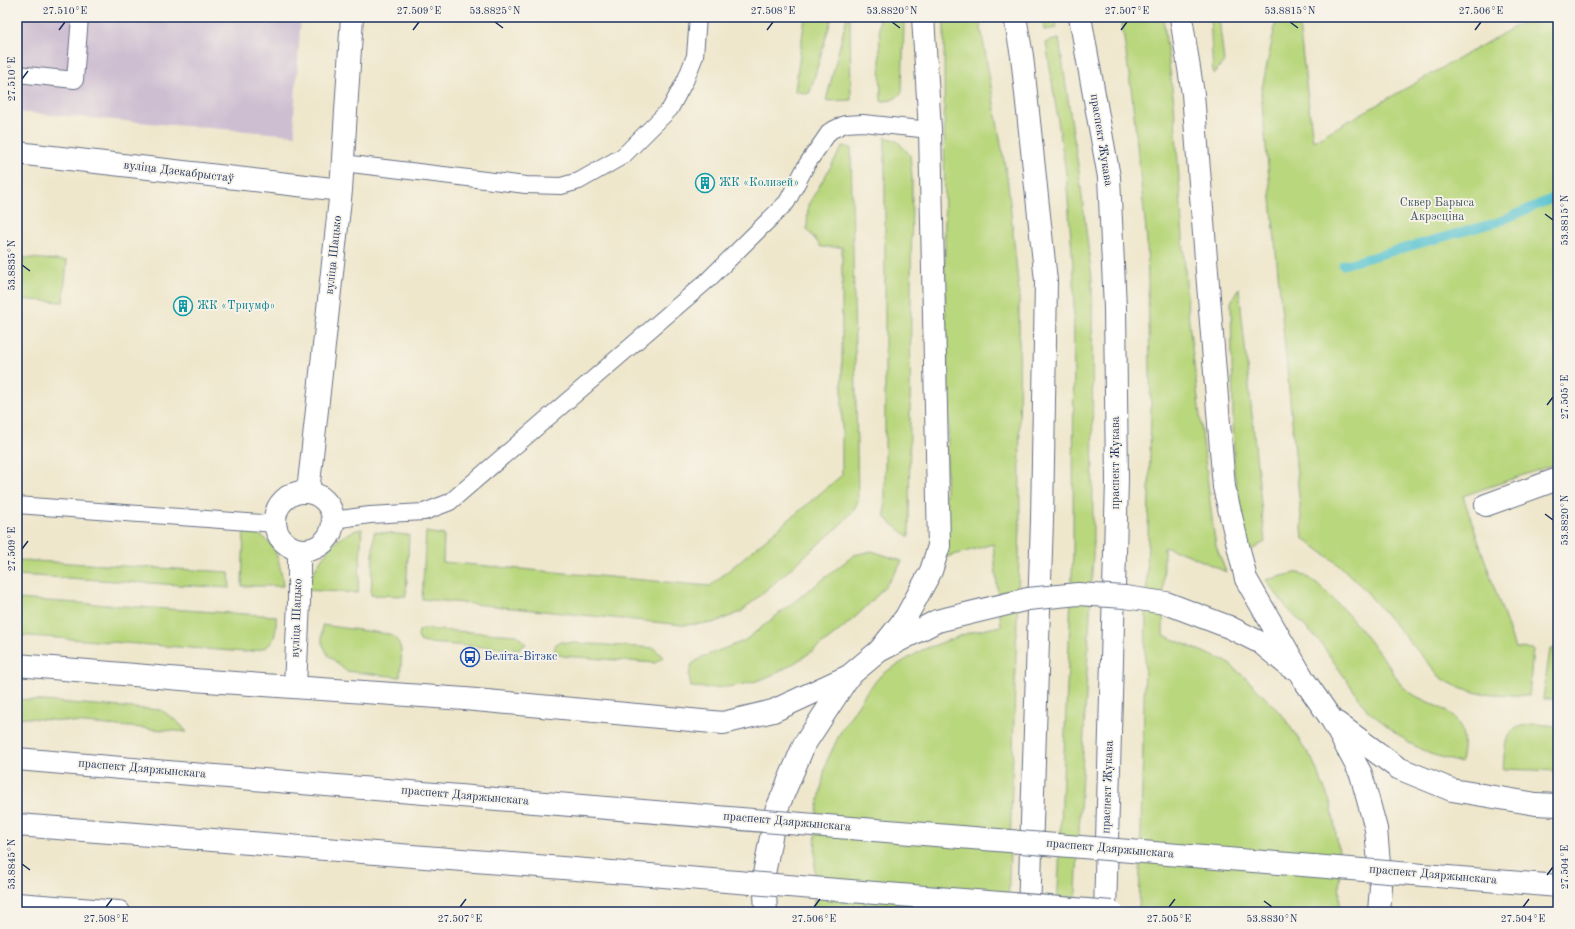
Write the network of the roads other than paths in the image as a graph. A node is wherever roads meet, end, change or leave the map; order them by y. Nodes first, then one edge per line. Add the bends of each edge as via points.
1 (80, 17) edge
2 (352, 17) edge
3 (698, 17) edge
4 (923, 17) edge
5 (1015, 17) edge
6 (1080, 17) edge
7 (1182, 17) edge
8 (17, 74) edge
9 (930, 130) junction
10 (17, 153) edge
11 (343, 163) junction
12 (341, 190) junction
13 (1558, 479) edge
14 (308, 492) junction
15 (17, 505) edge
16 (1486, 505) dead end
17 (333, 520) junction
18 (275, 524) junction
19 (299, 550) junction
20 (879, 651) junction
21 (17, 665) edge
22 (849, 676) junction
23 (1304, 680) junction
24 (295, 686) junction
25 (1332, 720) junction
26 (17, 758) edge
27 (1558, 805) edge
28 (17, 825) edge
29 (1558, 886) edge
30 (17, 904) edge
31 (118, 912) edge
32 (766, 912) edge
33 (1029, 912) edge
34 (1104, 912) edge
35 (1112, 912) edge
36 (1379, 912) edge

1 - 8 lane via 75,80
2 - 11 main road, вуліца Шацько
3 - 11 lane via 695,56 670,109 623,156 579,181 561,186 526,185
4 - 9 main road
5 - 33 main road via 1022,56 1046,281
6 - 34 main road, праспект Жукава via 1109,177 1115,308 1116,480
7 - 23 main road via 1193,94 1224,487 1246,579
9 - 17 lane via 863,123 845,124 830,131 807,164 787,202 709,279 450,502 424,512
9 - 20 main road via 939,546 931,571 906,617
10 - 12 main road, вуліца Дзекабрыстаў
11 - 12 main road, вуліца Шацько
12 - 14 main road, вуліца Шацько
13 - 16 main road
14 - 17 main road via 321,497 327,504
14 - 18 main road via 296,493 283,501 278,508
15 - 18 lane
17 - 19 main road via 333,529 324,543 316,548
18 - 19 main road via 283,541
19 - 24 main road, вуліца Шацько
20 - 22 main road
20 - 23 main road, bridge via 937,622 984,608 1028,599 1078,594 1125,597 1166,603 1229,627 1261,643
21 - 24 main road
22 - 24 main road via 772,711 723,722
22 - 32 main road via 804,745 776,811 764,874
23 - 25 main road
25 - 27 main road via 1398,768 1452,790 1536,804
25 - 36 main road via 1361,774 1376,829 1381,888
26 - 29 main road, праспект Дзяржынскага, bridge
28 - 35 main road, bridge
30 - 31 main road

